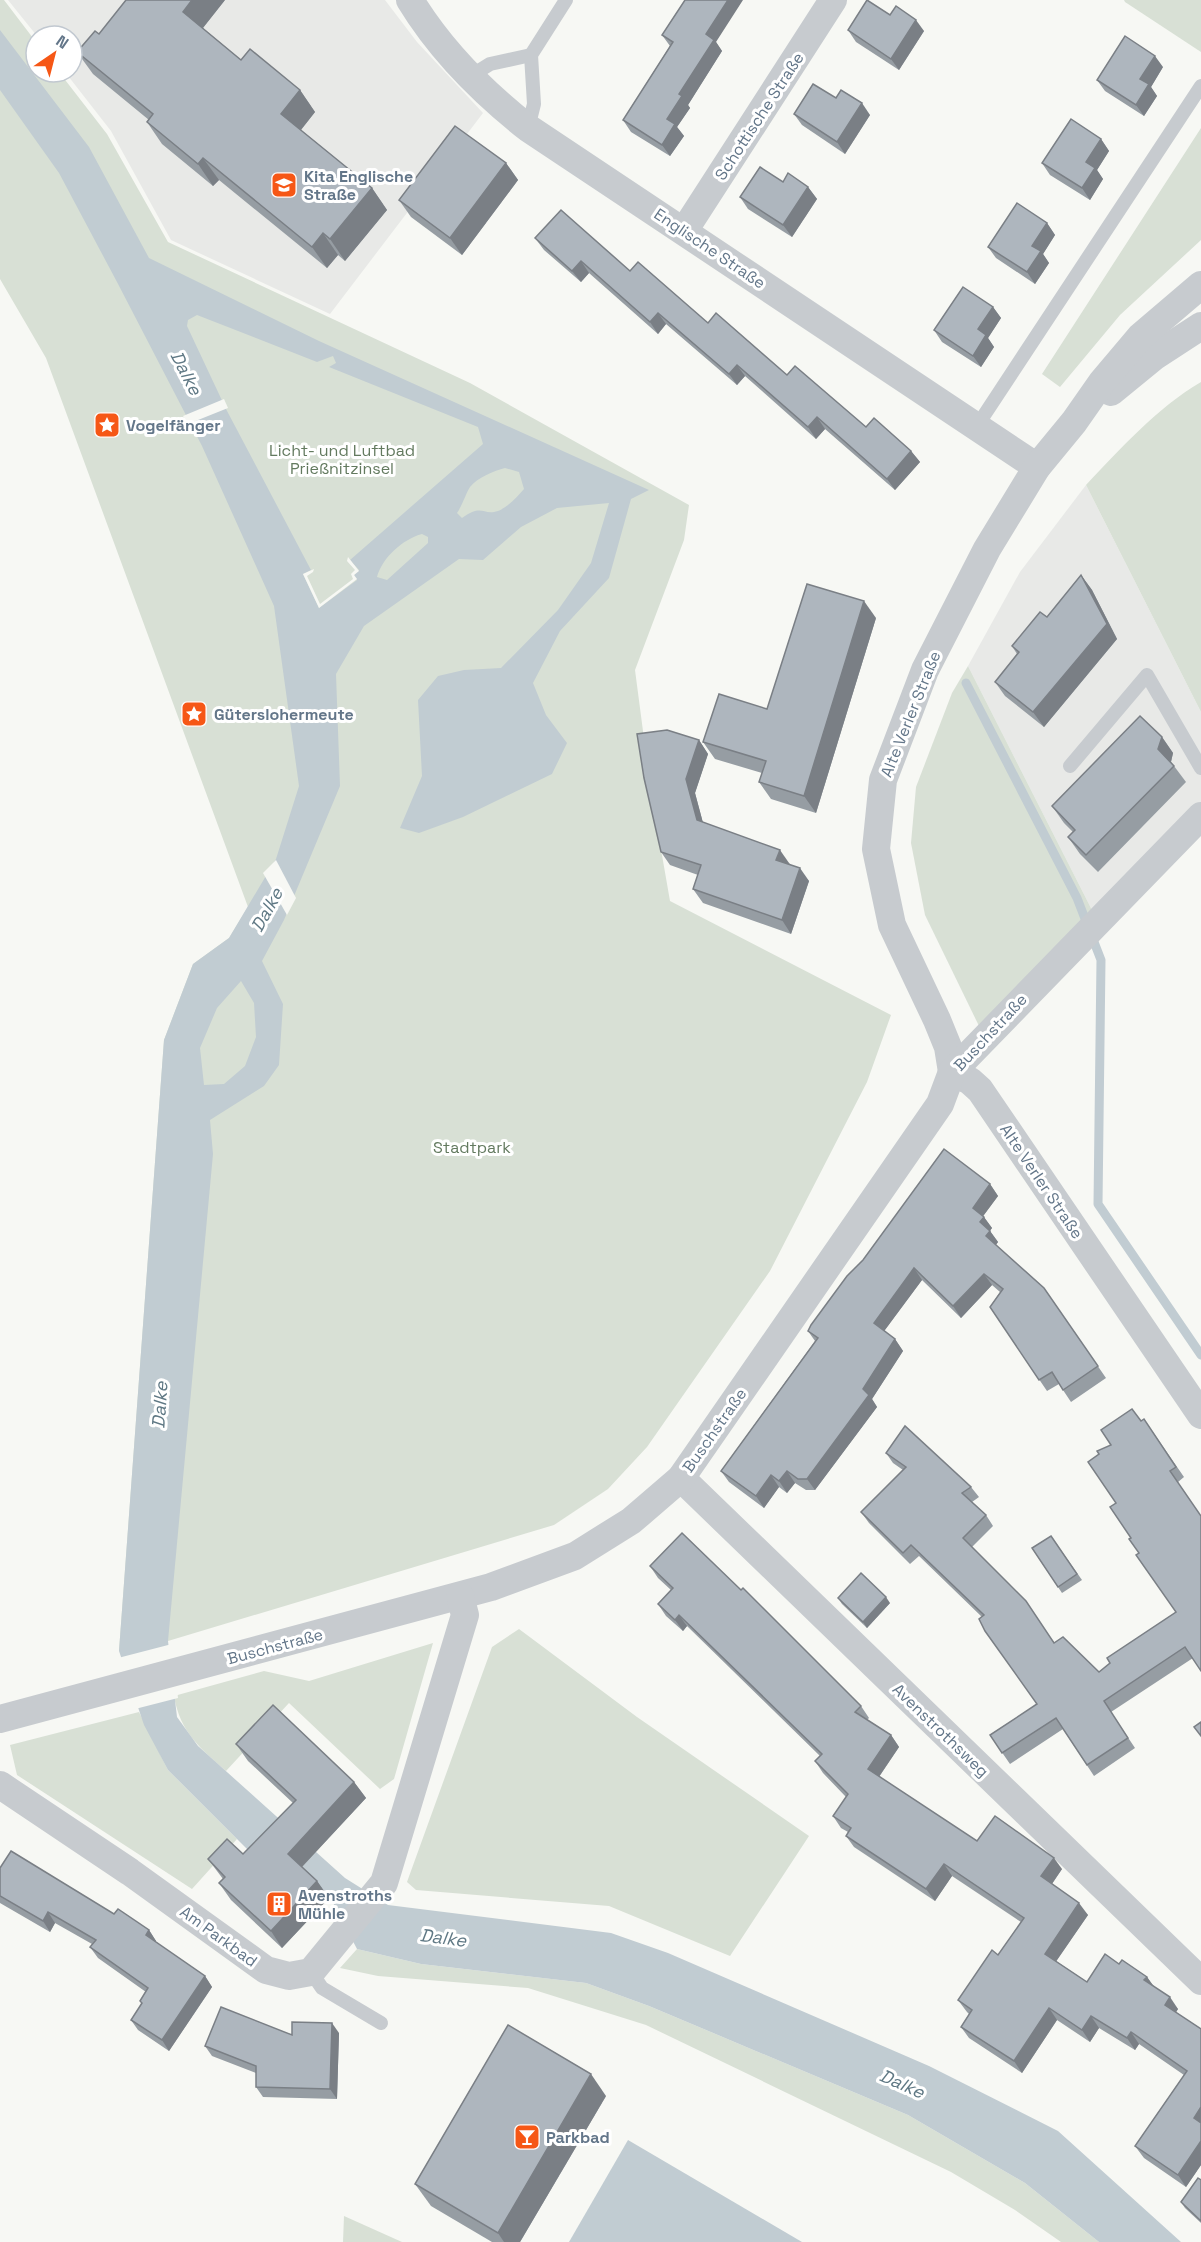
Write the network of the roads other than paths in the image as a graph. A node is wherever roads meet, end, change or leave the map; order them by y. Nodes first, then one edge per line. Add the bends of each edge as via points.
1 (410, 0) edge
2 (566, 0) edge
3 (833, 0) edge
4 (531, 55) junction
5 (469, 77) junction
6 (1201, 86) edge
7 (528, 128) junction
8 (684, 231) junction
9 (1201, 285) edge
10 (1201, 326) edge
11 (1074, 422) junction
12 (977, 426) junction
13 (1037, 467) junction
14 (1070, 766) dead end
15 (1201, 768) edge
16 (1201, 816) edge
17 (952, 1072) junction
18 (1201, 1415) edge
19 (681, 1478) junction
20 (460, 1596) junction
21 (0, 1719) edge
22 (0, 1785) edge
23 (311, 1972) junction
24 (1201, 1982) edge
25 (381, 2023) dead end

1 - 5 street, Englische Straße via 428,30
2 - 4 lane
3 - 8 street, Schottische Straße
4 - 5 lane via 490,64
4 - 7 lane via 534,104
5 - 7 street, Englische Straße
6 - 12 lane
7 - 8 street, Englische Straße
8 - 12 street, Englische Straße
9 - 11 street, Alte Verler Straße via 1140,337
10 - 11 street, Alte Verler Straße via 1155,356
11 - 13 street, Alte Verler Straße
12 - 13 street, Englische Straße
13 - 17 street, Alte Verler Straße via 987,549 925,670 883,780 876,849 892,925 937,1020 948,1047
14 - 15 lane via 1147,675
16 - 17 street, Buschstraße
17 - 18 street, Alte Verler Straße via 980,1090
17 - 19 street, Buschstraße via 940,1104
19 - 20 street, Buschstraße via 632,1521 575,1556
19 - 24 street, Avenstrothsweg
20 - 21 street, Buschstraße
20 - 23 street via 465,1614 384,1883
22 - 23 street, Am Parkbad via 266,1970 289,1976
23 - 25 lane via 322,1988

